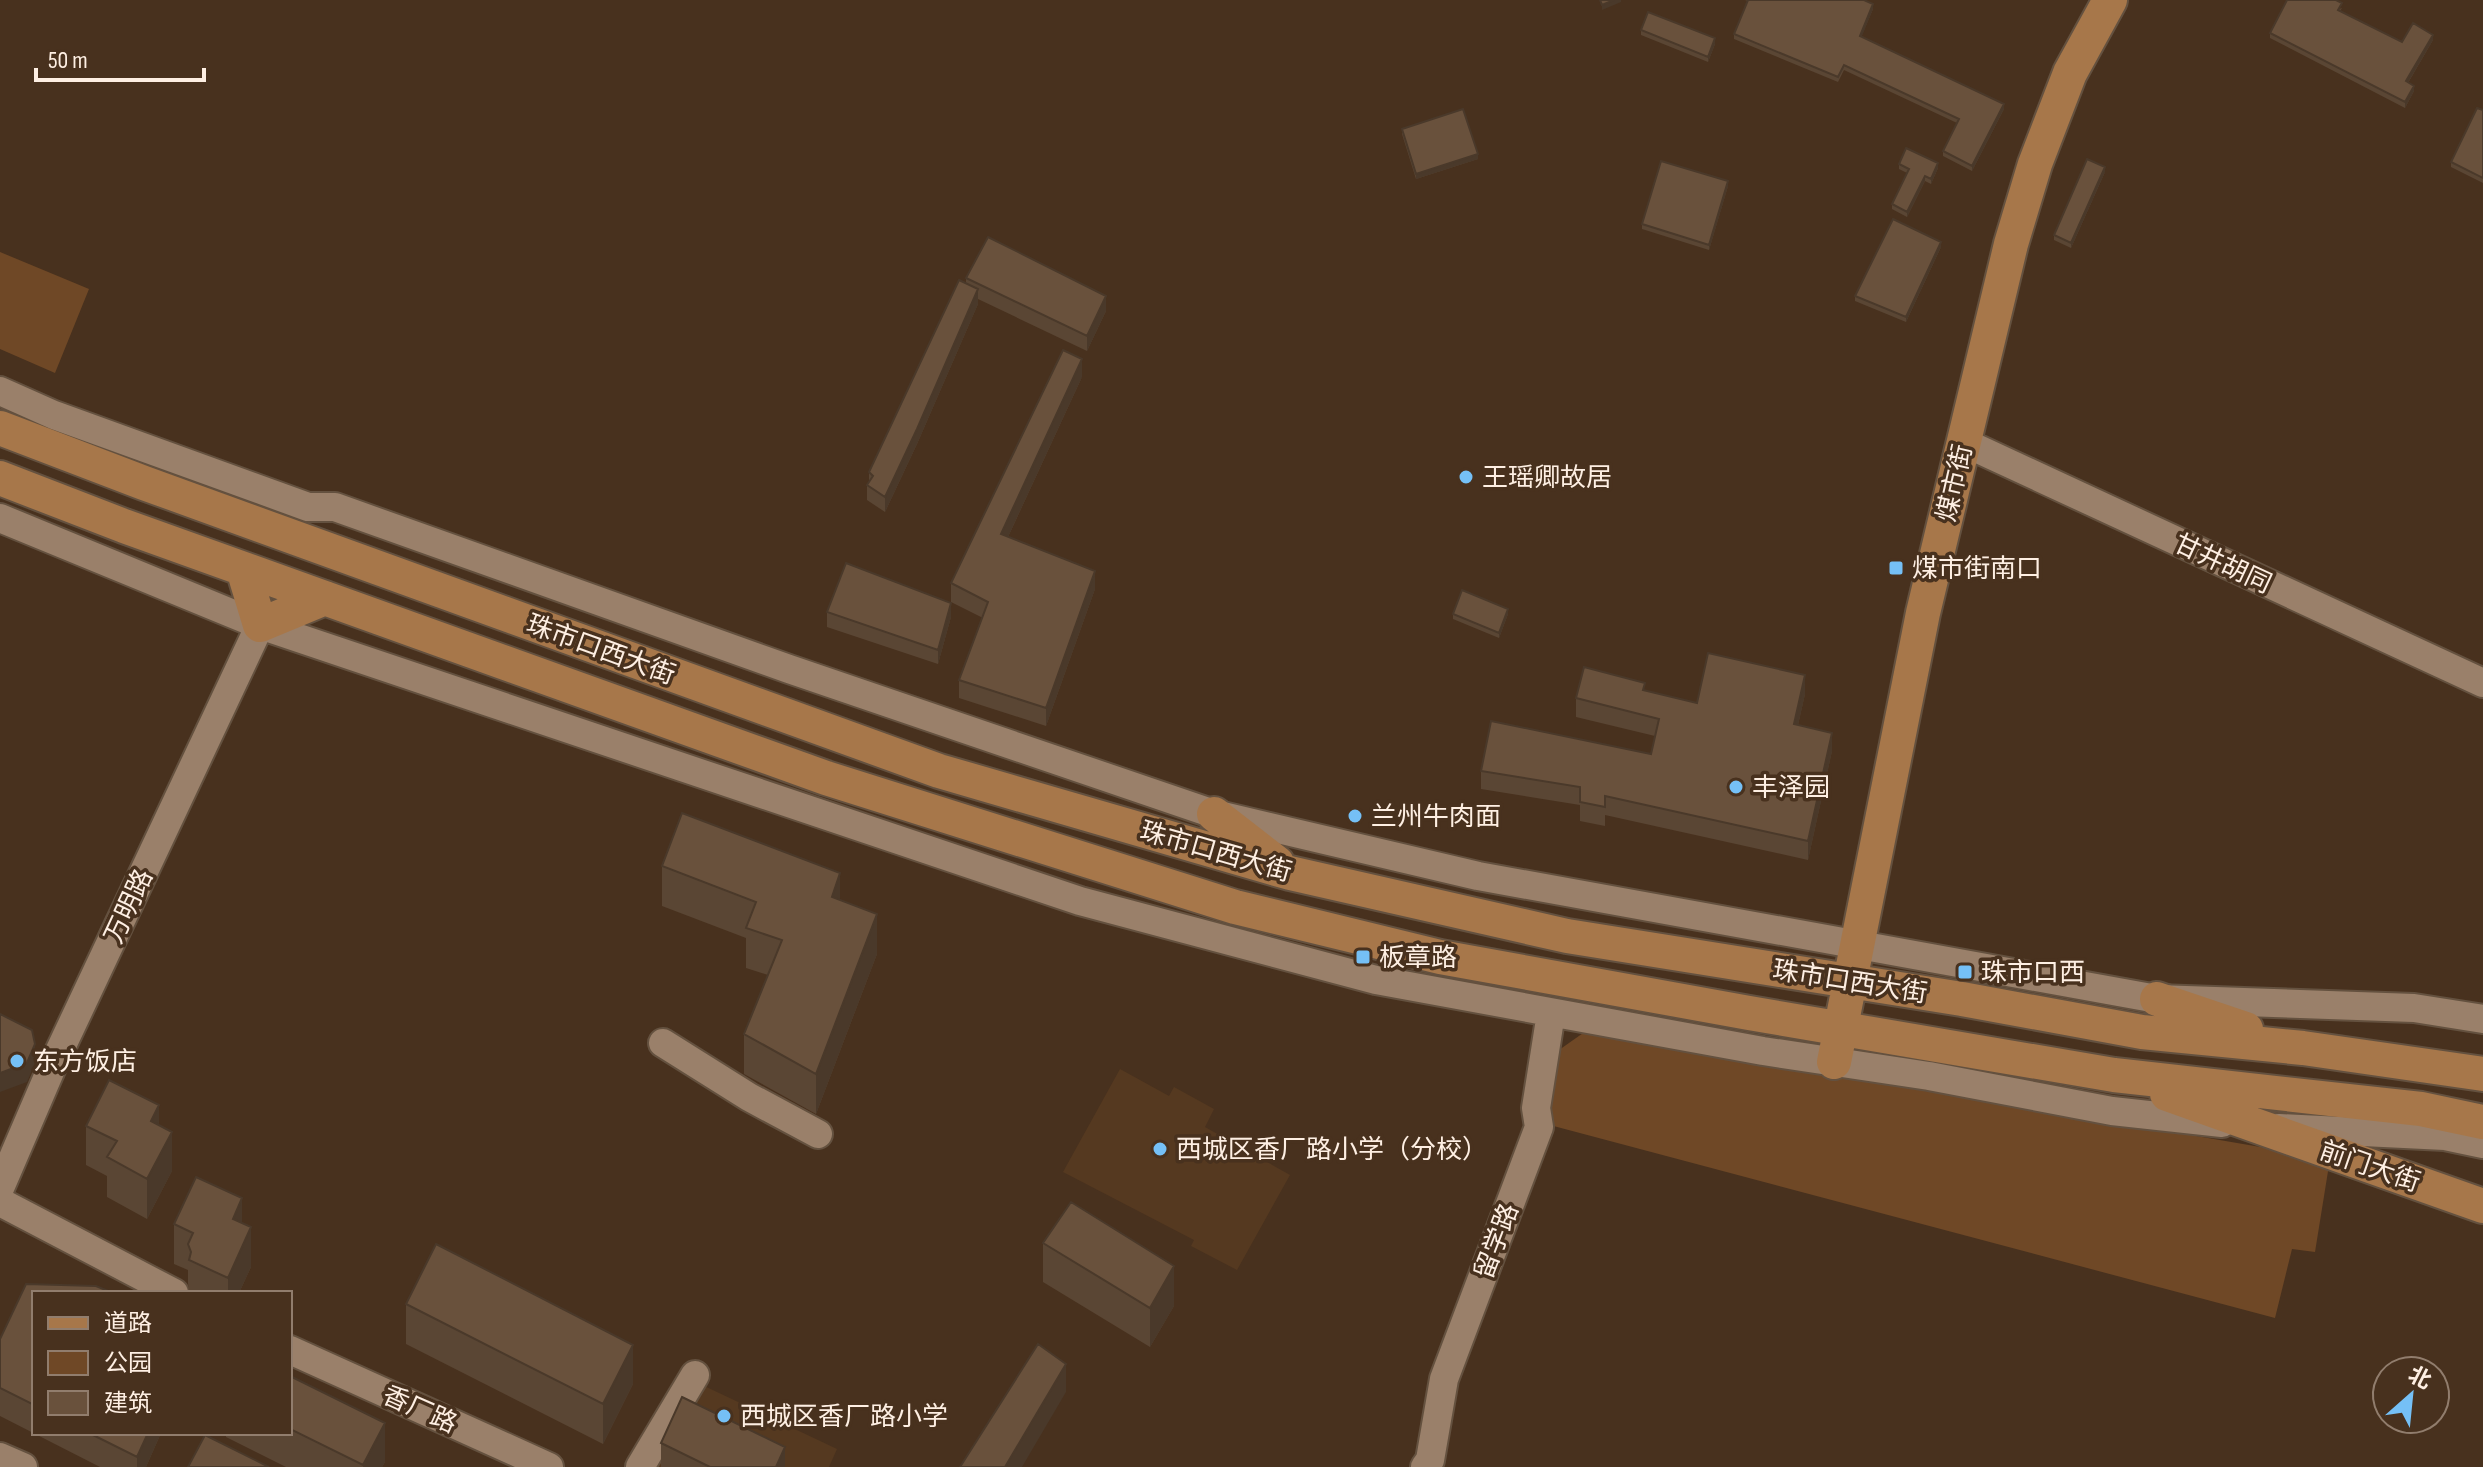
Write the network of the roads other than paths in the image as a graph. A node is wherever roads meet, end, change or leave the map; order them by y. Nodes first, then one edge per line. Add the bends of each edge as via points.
1 (2110, 0) edge
2 (0, 391) edge
3 (0, 428) edge
4 (1963, 442) junction
5 (0, 478) edge
6 (0, 518) edge
7 (243, 569) junction
8 (325, 598) junction
9 (260, 625) junction
10 (2483, 683) edge
11 (1214, 814) junction
12 (1290, 873) junction
13 (1857, 944) junction
14 (1849, 982) junction
15 (2157, 999) junction
16 (1551, 1013) junction
17 (2483, 1019) edge
18 (1841, 1027) junction
19 (663, 1043) dead end
20 (2303, 1048) junction
21 (1834, 1062) junction
22 (2483, 1074) edge
23 (2114, 1075) junction
24 (2421, 1109) junction
25 (2483, 1122) edge
26 (2257, 1126) junction
27 (818, 1134) dead end
28 (2483, 1144) edge
29 (0, 1188) edge
30 (0, 1202) edge
31 (2483, 1206) edge
32 (170, 1291) edge
33 (292, 1351) edge
34 (695, 1375) dead end
35 (0, 1457) edge
36 (23, 1467) edge
37 (549, 1467) edge
38 (640, 1467) edge
39 (1425, 1467) edge

1 - 4 main road, 煤市街 via 2070,73 2035,164
2 - 11 street, 珠市口西大街 via 308,507 335,507
3 - 12 main road, 珠市口西大街 via 939,771
4 - 10 street, 甘井胡同
4 - 13 main road, 煤市街
5 - 7 main road, 珠市口西大街
6 - 9 street
7 - 8 main road, 珠市口西大街
7 - 9 main road
8 - 9 main road
8 - 18 main road, 珠市口西大街 via 826,778 1235,907 1440,957
9 - 16 street via 1080,901 1376,980
9 - 29 street, 万明路
11 - 12 main road
11 - 13 street, 珠市口西大街 via 1478,876
12 - 14 main road, 珠市口西大街 via 1567,936
13 - 14 main road, 煤市街
13 - 15 street, 珠市口西大街
14 - 18 main road, 煤市街
14 - 20 main road, 珠市口西大街 via 2142,1032
15 - 17 street, 珠市口西大街 via 2414,1008
15 - 20 main road
16 - 21 street
16 - 39 street, 留学路 via 1536,1108 1539,1127 1444,1379
18 - 21 main road, 煤市街
18 - 23 main road, 珠市口西大街
19 - 27 street
20 - 22 main road, 珠市口西大街
21 - 26 street via 2112,1111
23 - 24 main road, 珠市口西大街
23 - 26 main road, 前门大街
24 - 25 main road, 珠市口西大街
24 - 26 main road
26 - 28 street via 2445,1136
26 - 31 main road, 前门大街
30 - 32 street
33 - 37 street, 香厂路
34 - 38 street
35 - 36 street

